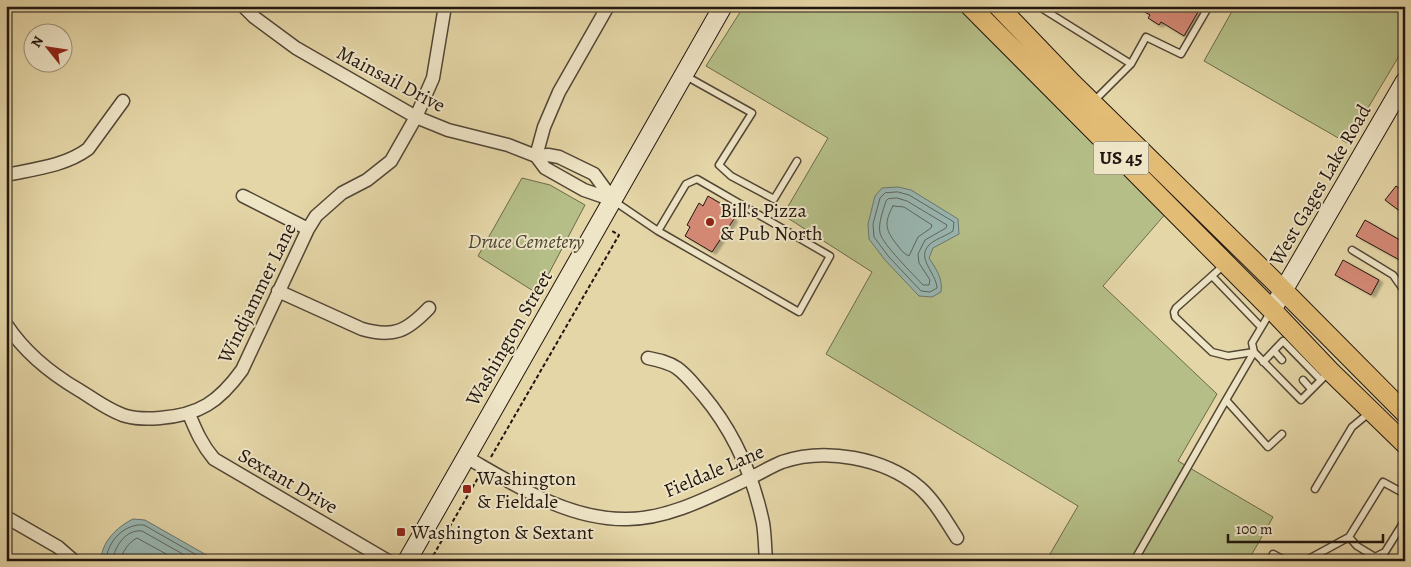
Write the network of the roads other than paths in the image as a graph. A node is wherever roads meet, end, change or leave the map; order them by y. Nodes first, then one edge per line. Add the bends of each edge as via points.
1 (243, 6) edge
2 (445, 6) edge
3 (608, 6) edge
4 (723, 6) edge
5 (970, 6) edge
6 (998, 6) edge
7 (1038, 6) edge
8 (1208, 6) edge
9 (1131, 64) junction
10 (683, 75) junction
11 (1405, 81) edge
12 (123, 101) dead end
13 (1093, 103) junction
14 (416, 117) junction
15 (536, 156) junction
16 (797, 161) dead end
17 (6, 176) edge
18 (243, 196) dead end
19 (613, 200) junction
20 (308, 229) junction
21 (658, 231) junction
22 (1352, 250) dead end
23 (1219, 270) junction
24 (1283, 291) junction
25 (278, 292) junction
26 (1405, 292) edge
27 (429, 308) dead end
28 (1272, 310) junction
29 (6, 324) edge
30 (1261, 328) junction
31 (1254, 352) junction
32 (1274, 352) junction
33 (648, 358) dead end
34 (1282, 360) dead end
35 (1264, 362) junction
36 (1325, 375) junction
37 (1302, 380) dead end
38 (1312, 389) junction
39 (1226, 400) junction
40 (1372, 411) junction
41 (1405, 413) edge
42 (189, 414) junction
43 (1282, 434) dead end
44 (1405, 444) edge
45 (466, 457) junction
46 (750, 478) junction
47 (1316, 488) dead end
48 (1405, 494) edge
49 (6, 517) edge
50 (1405, 520) edge
51 (1349, 537) junction
52 (957, 538) dead end
53 (74, 561) edge
54 (388, 561) edge
55 (406, 561) edge
56 (766, 561) edge
57 (1134, 561) edge
58 (1270, 561) edge
59 (1286, 561) edge
60 (1305, 561) edge

1 - 14 street, Mainsail Drive via 296,48
2 - 14 street, Windjammer Lane via 434,71
3 - 15 street via 558,92
4 - 10 main road, Washington Street
5 - 23 main road, US 45
6 - 13 main road, US 45
7 - 9 lane
8 - 9 lane via 1181,54 1146,37
9 - 13 lane
10 - 16 lane via 752,113 719,165 731,176 774,199
10 - 19 main road, Washington Street
11 - 24 main road, West Gages Lake Road
12 - 17 street via 88,149 59,163
13 - 24 main road, US 45
14 - 15 street, Mainsail Drive
14 - 20 street, Windjammer Lane via 391,161 367,180 342,193 316,216
15 - 19 street, Mainsail Drive via 545,168 584,190
15 - 19 street, Mainsail Drive via 559,157 594,174
18 - 20 street
19 - 21 lane
19 - 45 main road, Washington Street
20 - 25 street, Windjammer Lane
21 - 21 lane via 799,312 830,256 697,179 686,184
22 - 26 lane via 1394,275
23 - 28 main road, US 45
23 - 30 lane
23 - 31 lane via 1176,308 1174,315 1208,350 1218,355
24 - 28 main road, West Gages Lake Road
24 - 41 main road, US 45
25 - 27 street via 376,333 400,331 415,323
25 - 42 street, Windjammer Lane via 251,354 232,384 205,407
28 - 30 lane
28 - 36 main road, US 45
29 - 42 street, Windjammer Lane via 29,354 54,375 112,410 146,419
30 - 31 lane via 1252,343
31 - 35 lane
31 - 39 lane
32 - 34 lane
32 - 35 lane
32 - 36 lane via 1283,341
33 - 46 street via 677,368 713,406 741,453
35 - 38 lane via 1301,400
36 - 38 lane
36 - 40 main road, US 45
37 - 38 lane
39 - 43 lane via 1268,447
39 - 57 lane
40 - 44 main road, US 45
40 - 47 lane via 1352,427
42 - 54 street, Sextant Drive via 198,436 214,459
45 - 46 street, Fieldale Lane via 561,507 584,514 627,519 682,508
45 - 55 main road, Washington Street
46 - 52 street, Fieldale Lane via 782,462 801,458 819,456 866,460 919,487
46 - 56 street via 763,524
48 - 51 lane via 1382,482
49 - 53 street via 58,547
50 - 51 lane via 1385,552 1375,557
51 - 60 lane
58 - 59 lane via 1273,554

